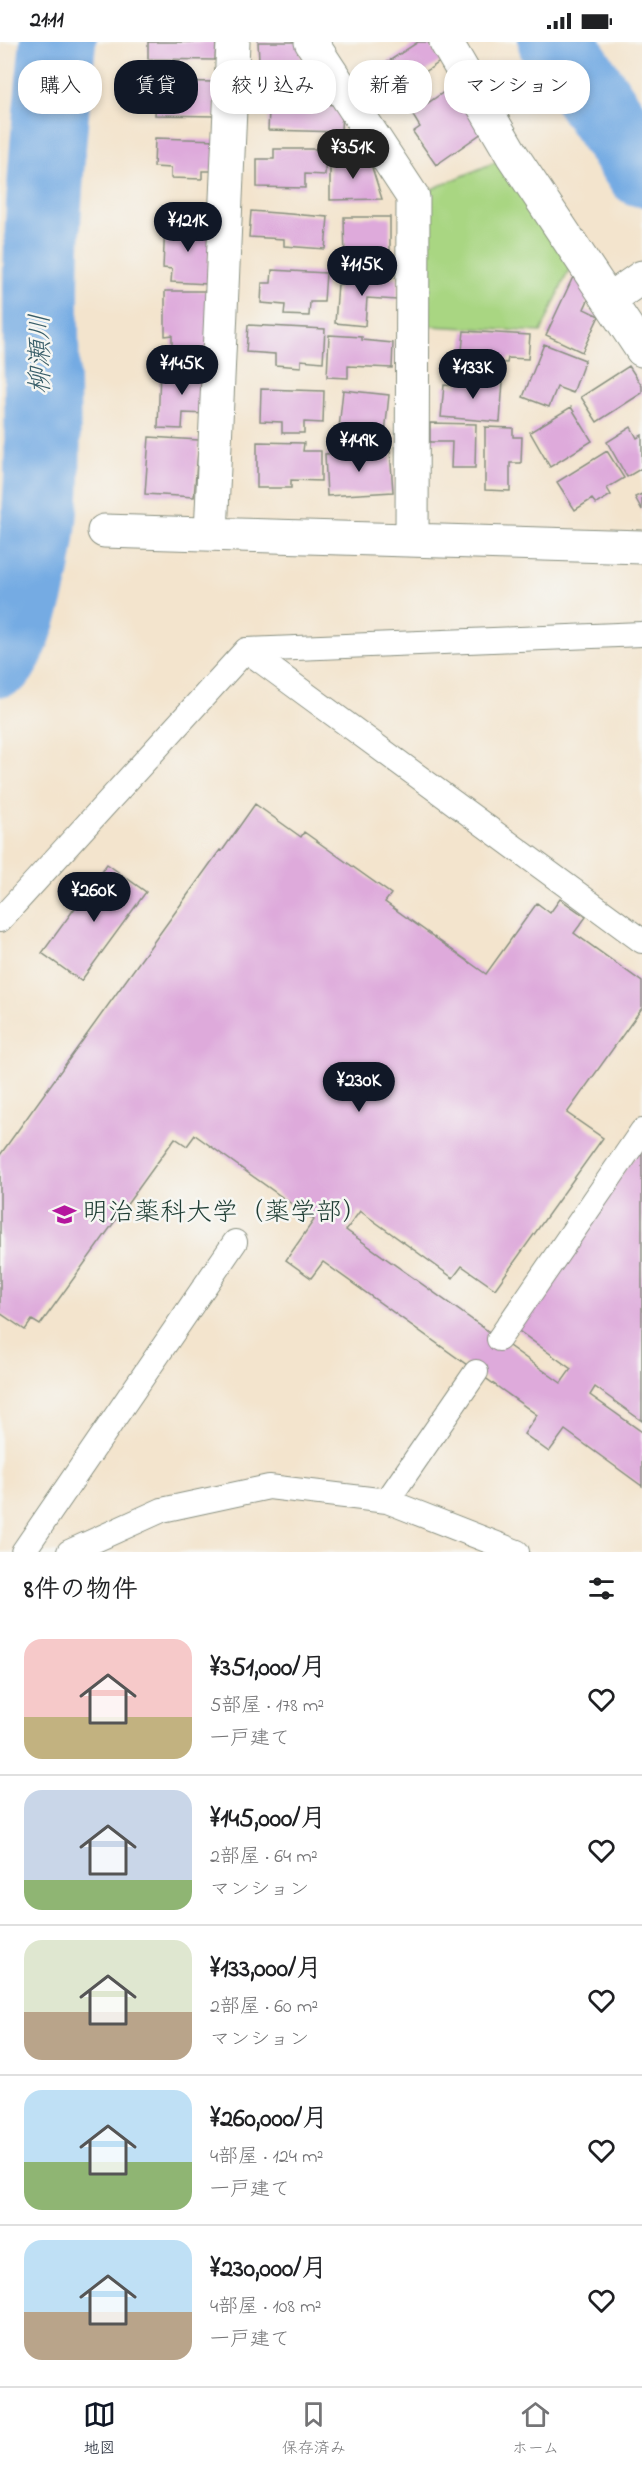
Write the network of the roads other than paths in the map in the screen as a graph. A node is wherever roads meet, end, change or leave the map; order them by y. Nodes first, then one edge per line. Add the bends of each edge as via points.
1 (233, 42) edge
2 (311, 42) edge
3 (446, 42) edge
4 (622, 291) edge
5 (642, 350) edge
6 (104, 531) dead end
7 (211, 534) junction
8 (412, 540) junction
9 (642, 547) edge
10 (642, 634) edge
11 (246, 650) junction
12 (0, 920) edge
13 (642, 941) edge
14 (642, 1131) edge
15 (235, 1242) dead end
16 (499, 1339) dead end
17 (476, 1372) dead end
18 (387, 1501) junction
19 (23, 1552) edge
20 (69, 1552) edge
21 (517, 1552) edge

1 - 7 street
2 - 8 street via 413,197
3 - 4 street via 512,155
4 - 5 street
6 - 7 street
7 - 8 street
8 - 9 street
10 - 11 lane
11 - 12 lane
11 - 13 lane
14 - 16 lane
15 - 19 lane
17 - 18 lane
18 - 20 lane via 269,1487 162,1510
18 - 21 lane

